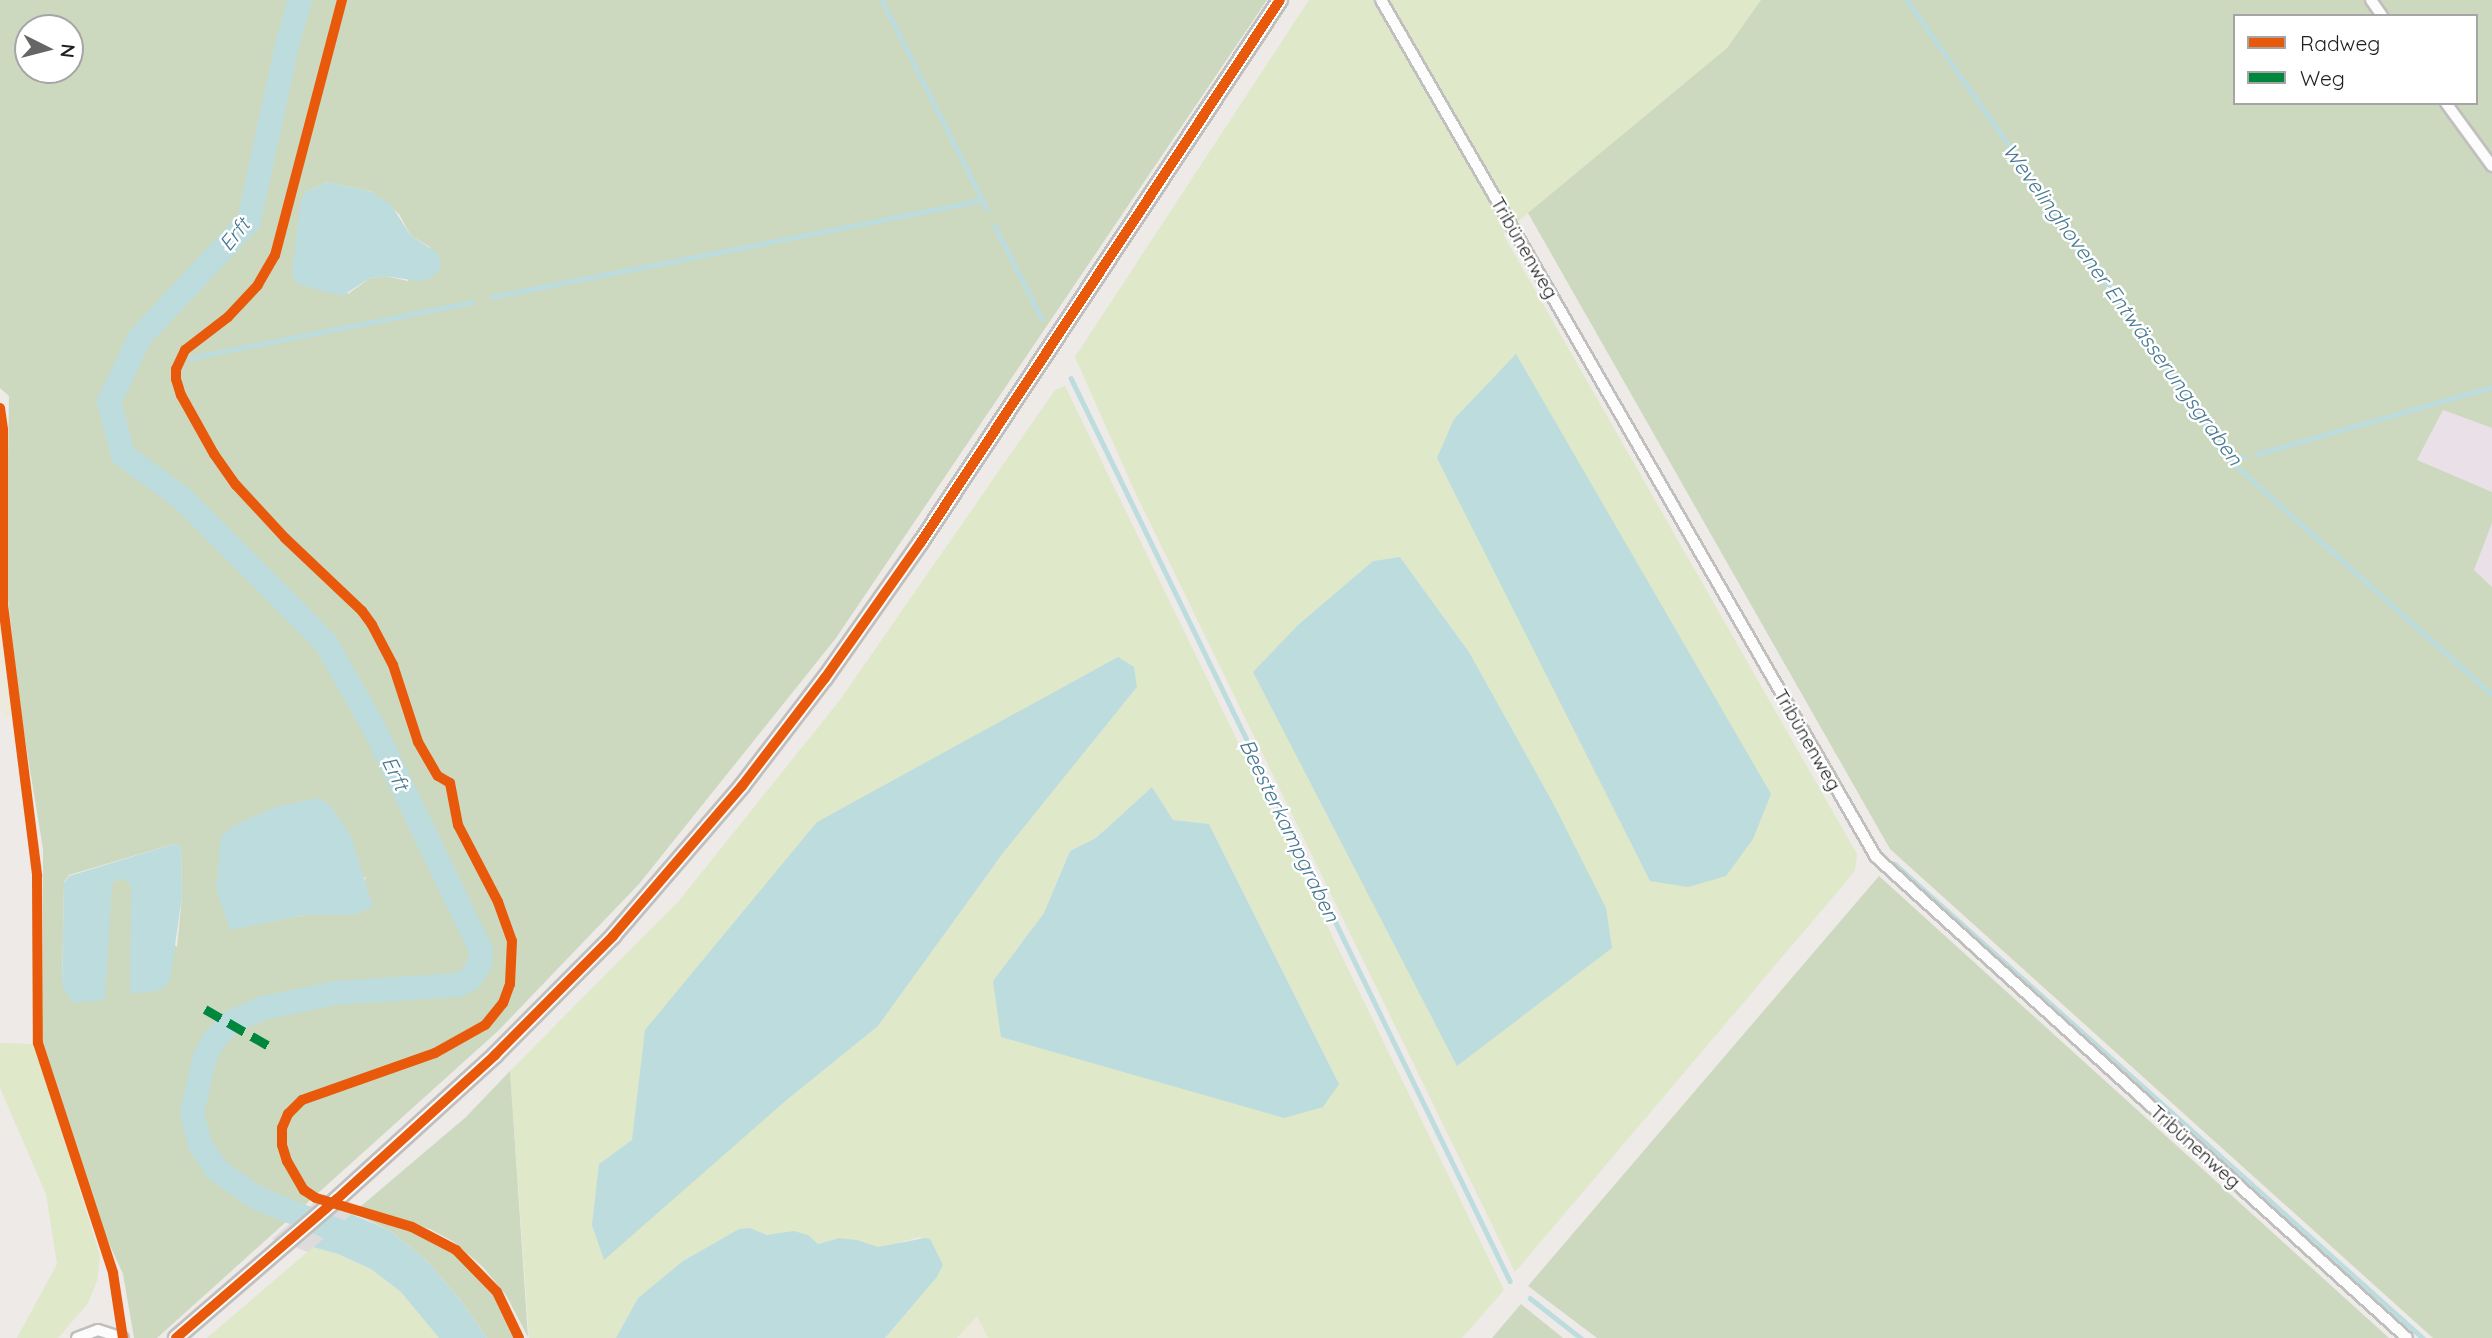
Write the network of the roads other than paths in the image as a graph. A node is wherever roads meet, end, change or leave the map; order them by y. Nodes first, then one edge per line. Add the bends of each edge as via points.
1 (1280, 0) edge
2 (1381, 0) edge
3 (2447, 105) edge
4 (2492, 166) edge
5 (78, 1338) edge
6 (122, 1338) edge
7 (176, 1338) edge
8 (2407, 1338) edge

1 - 7 street via 921,542 763,760 653,892 545,1006 450,1098
2 - 8 street, Tribünenweg via 1876,857
3 - 4 street
5 - 6 street via 98,1330

